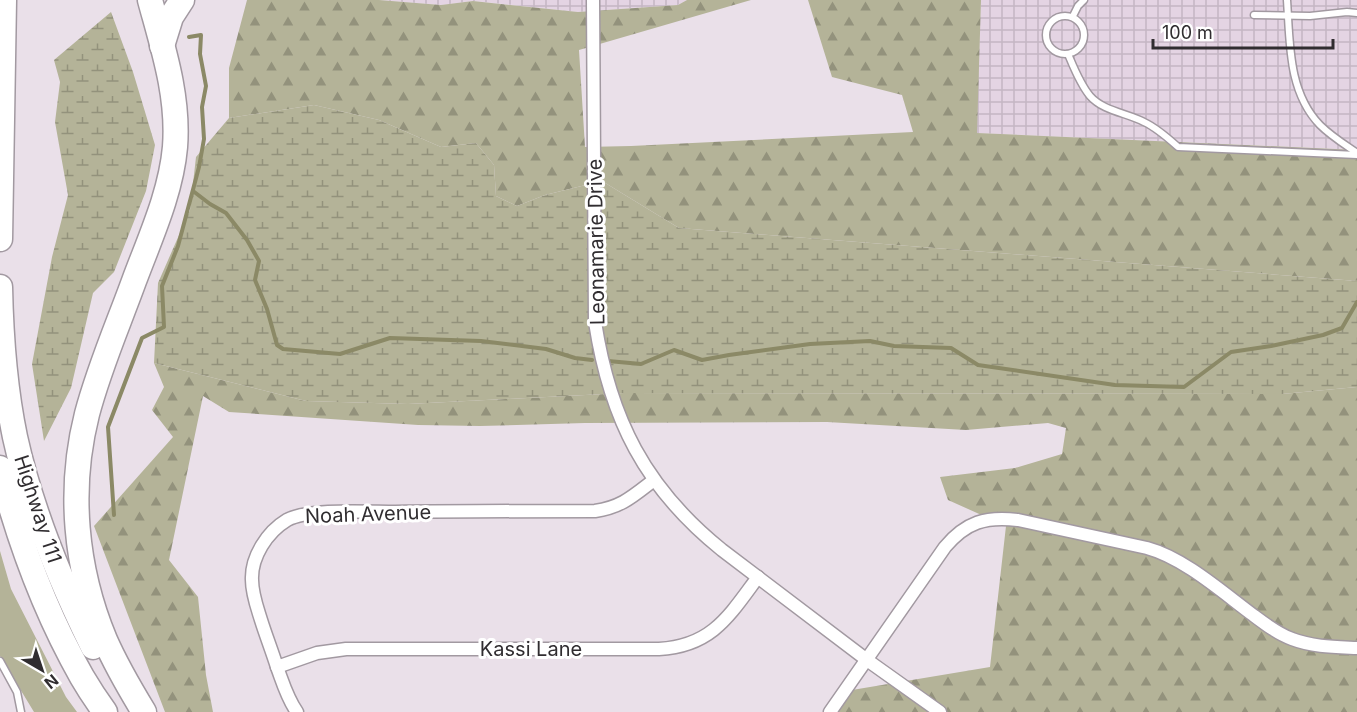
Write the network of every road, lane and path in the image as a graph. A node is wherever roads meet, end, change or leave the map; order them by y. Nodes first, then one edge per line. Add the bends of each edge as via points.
1 (4, 0) edge
2 (150, 0) edge
3 (182, 0) edge
4 (592, 0) edge
5 (1084, 0) edge
6 (1287, 0) edge
7 (1357, 13) edge
8 (1254, 15) dead end
9 (1073, 16) junction
10 (1288, 16) junction
11 (162, 46) junction
12 (1068, 54) junction
13 (1357, 154) edge
14 (0, 239) edge
15 (0, 287) edge
16 (0, 468) edge
17 (654, 480) junction
18 (0, 516) edge
19 (758, 577) junction
20 (1357, 648) edge
21 (867, 660) junction
22 (0, 661) edge
23 (277, 667) junction
24 (21, 712) edge
25 (96, 712) edge
26 (105, 712) edge
27 (136, 712) edge
28 (144, 712) edge
29 (297, 712) edge
30 (830, 712) edge
31 (940, 712) edge

1 - 14 highway
2 - 11 highway
3 - 11 highway via 171,17
4 - 17 street, Leonamarie Drive via 595,322 614,404
5 - 9 lane
6 - 10 lane
7 - 10 lane
8 - 10 lane
9 - 12 lane via 1081,22 1084,42
9 - 12 lane via 1053,19 1047,27 1050,46 1058,53
10 - 13 lane via 1294,77 1302,100 1318,123
11 - 28 highway via 175,109 171,171 93,395 82,437 76,489 78,541 93,607 105,640
12 - 13 lane via 1090,97 1159,130 1178,147
15 - 27 highway, Highway 111 via 6,379 30,493 72,605 96,652
16 - 26 highway, Highway 111 via 16,524 56,627
17 - 19 street, Leonamarie Drive via 693,526
17 - 23 street, Noah Avenue via 620,505 595,511 359,512 309,514 287,520 261,547 252,574 255,601
18 - 25 highway via 45,624 68,670
19 - 21 street, Leonamarie Drive
19 - 23 street, Kassi Lane via 717,627 703,638 679,646 346,649 317,653
20 - 21 street via 1313,645 1286,636 1161,552 1001,519 975,523 951,539
21 - 30 street
21 - 31 street, Leonamarie Drive
22 - 24 lane via 17,692
23 - 29 street, Noah Avenue

